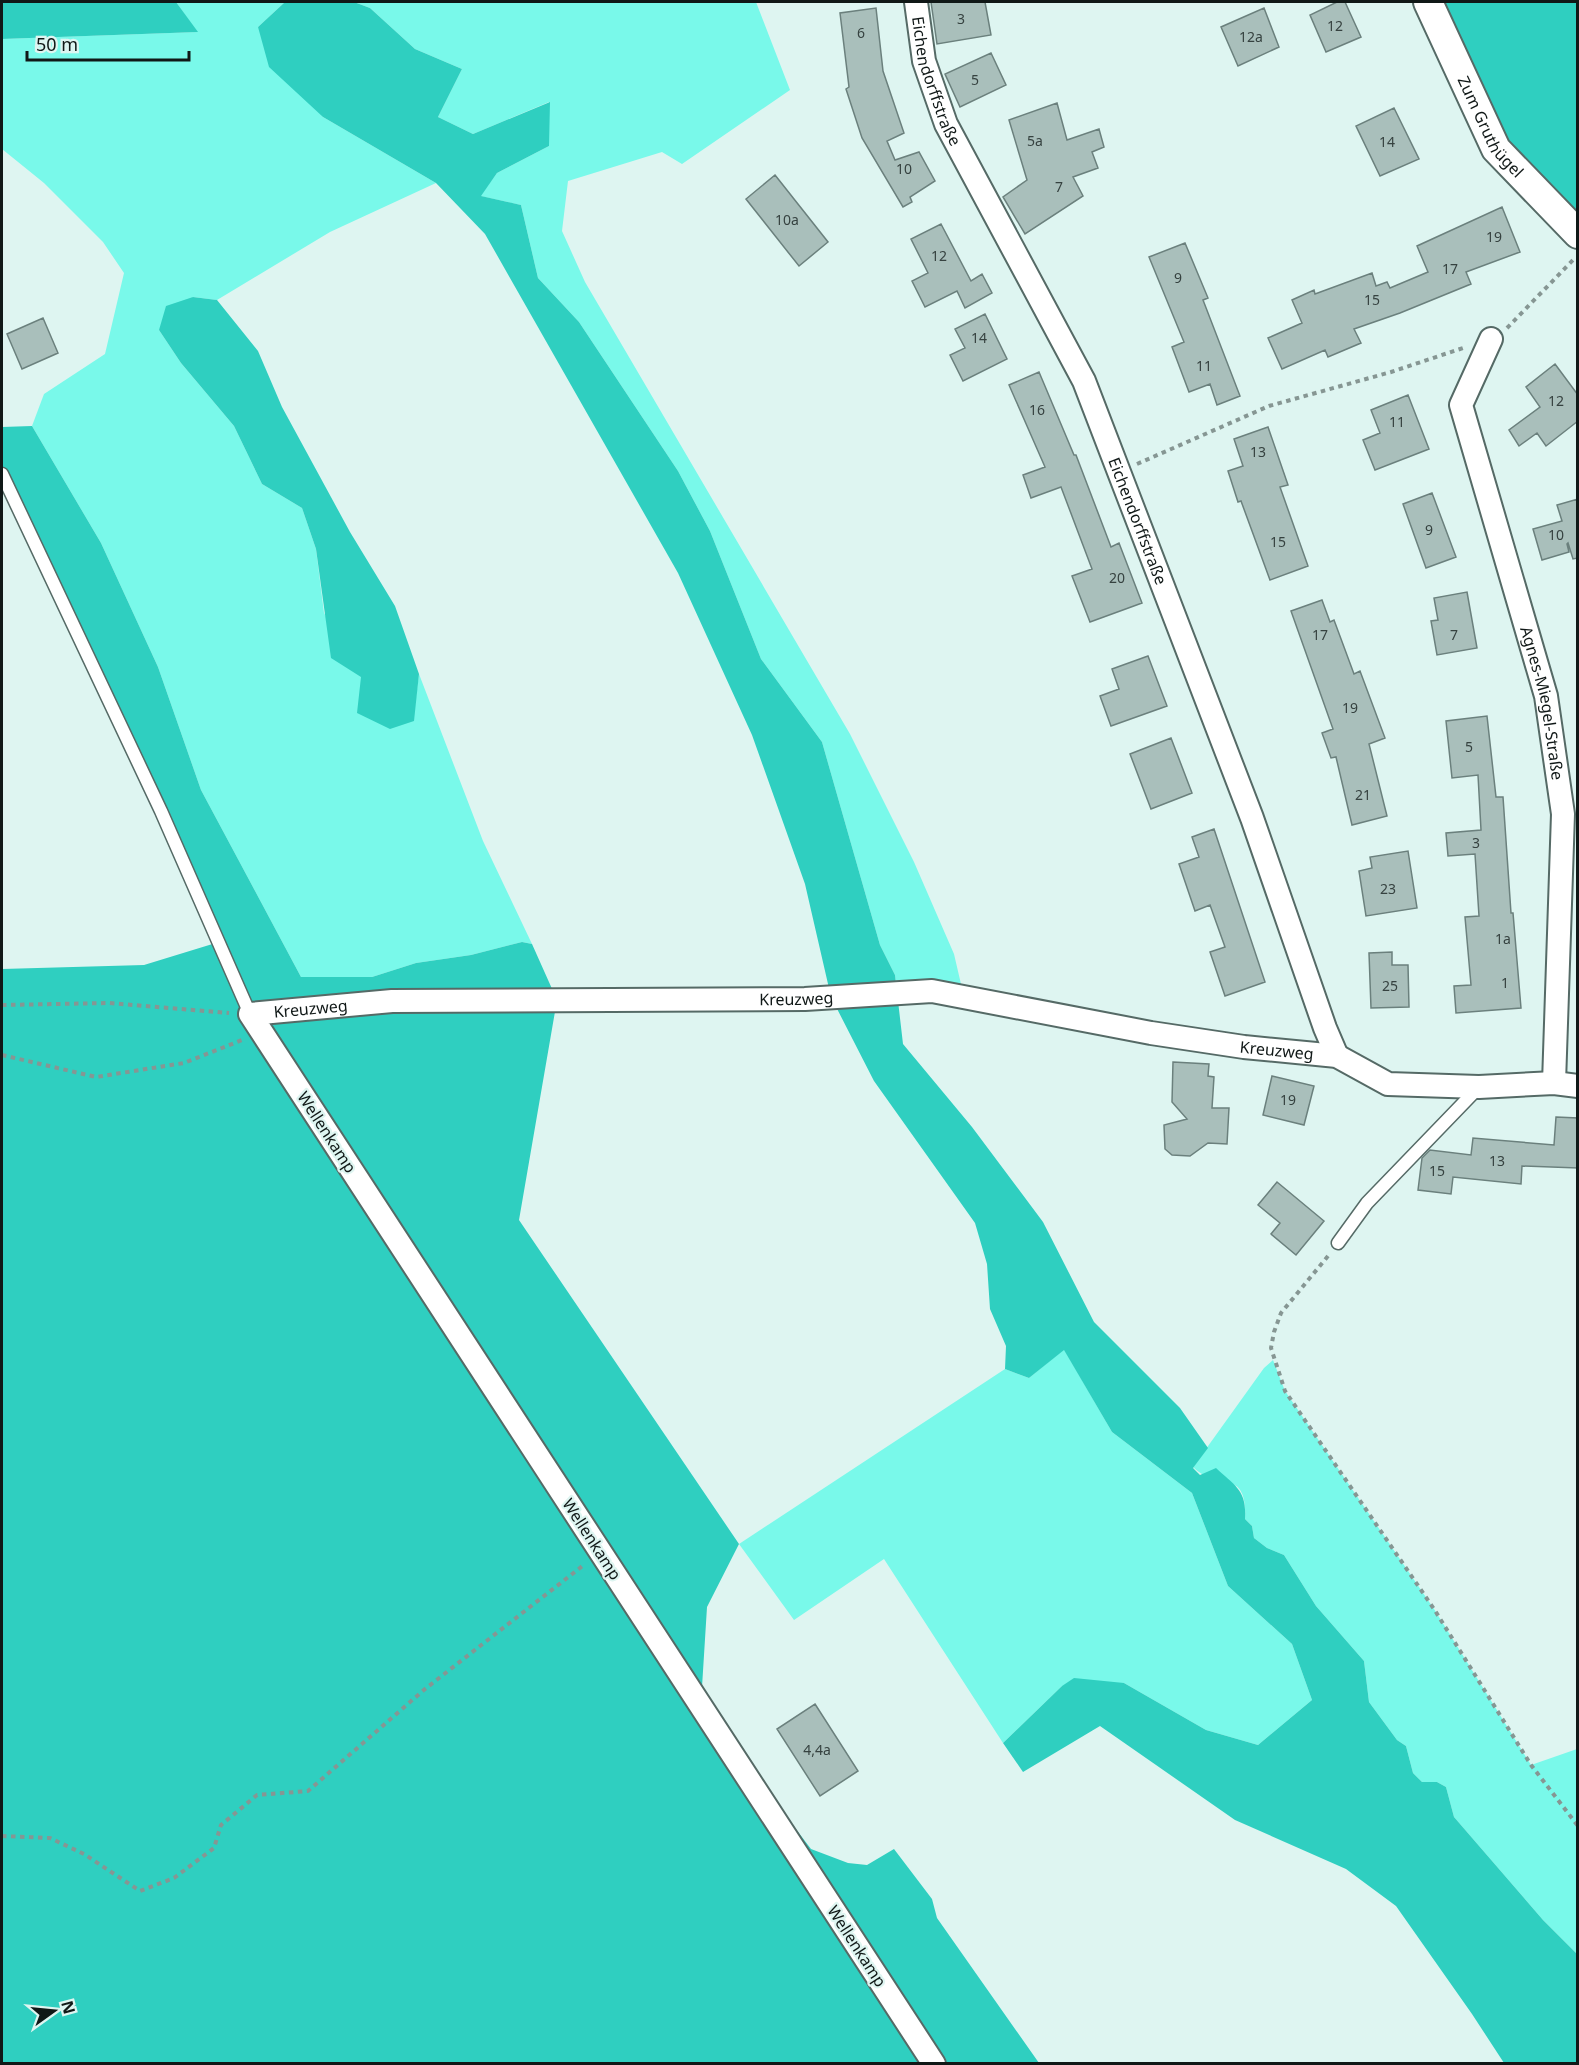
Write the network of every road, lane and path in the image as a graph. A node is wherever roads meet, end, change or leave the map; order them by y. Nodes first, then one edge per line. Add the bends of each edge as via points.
1 (916, 2) edge
2 (1428, 2) edge
3 (1578, 234) edge
4 (1578, 255) edge
5 (1491, 339) junction
6 (1120, 471) junction
7 (2, 474) edge
8 (2, 1005) edge
9 (256, 1023) junction
10 (2, 1054) edge
11 (1337, 1056) junction
12 (1554, 1083) junction
13 (1578, 1086) edge
14 (1479, 1087) junction
15 (1338, 1243) joint
16 (600, 1552) junction
17 (1578, 1826) edge
18 (2, 1836) edge
19 (934, 2064) edge

1 - 6 street, Eichendorffstraße via 924,62 946,124 1084,381
2 - 3 street, Zum Gruthügel via 1496,149
4 - 5 path via 1510,326
5 - 6 path via 1269,406
5 - 12 street, Agnes-Miegel-Straße via 1461,405 1546,696 1563,814
6 - 11 street, Eichendorffstraße via 1252,818
7 - 9 lane
8 - 9 path, Kreuzweg via 109,1003
9 - 10 path via 184,1063 96,1077
9 - 11 street, Kreuzweg via 392,1001 805,999 932,991 1151,1033
9 - 16 street, Wellenkamp
11 - 14 street, Kreuzweg via 1388,1084
12 - 13 street, Kreuzweg
12 - 14 street, Kreuzweg
14 - 15 lane via 1367,1203
15 - 17 path via 1281,1313 1274,1332 1271,1348 1285,1391 1434,1609 1531,1765
16 - 18 path via 425,1689 308,1791 257,1795 221,1825 214,1848 174,1878 140,1891 84,1854 50,1838
16 - 19 street, Wellenkamp

